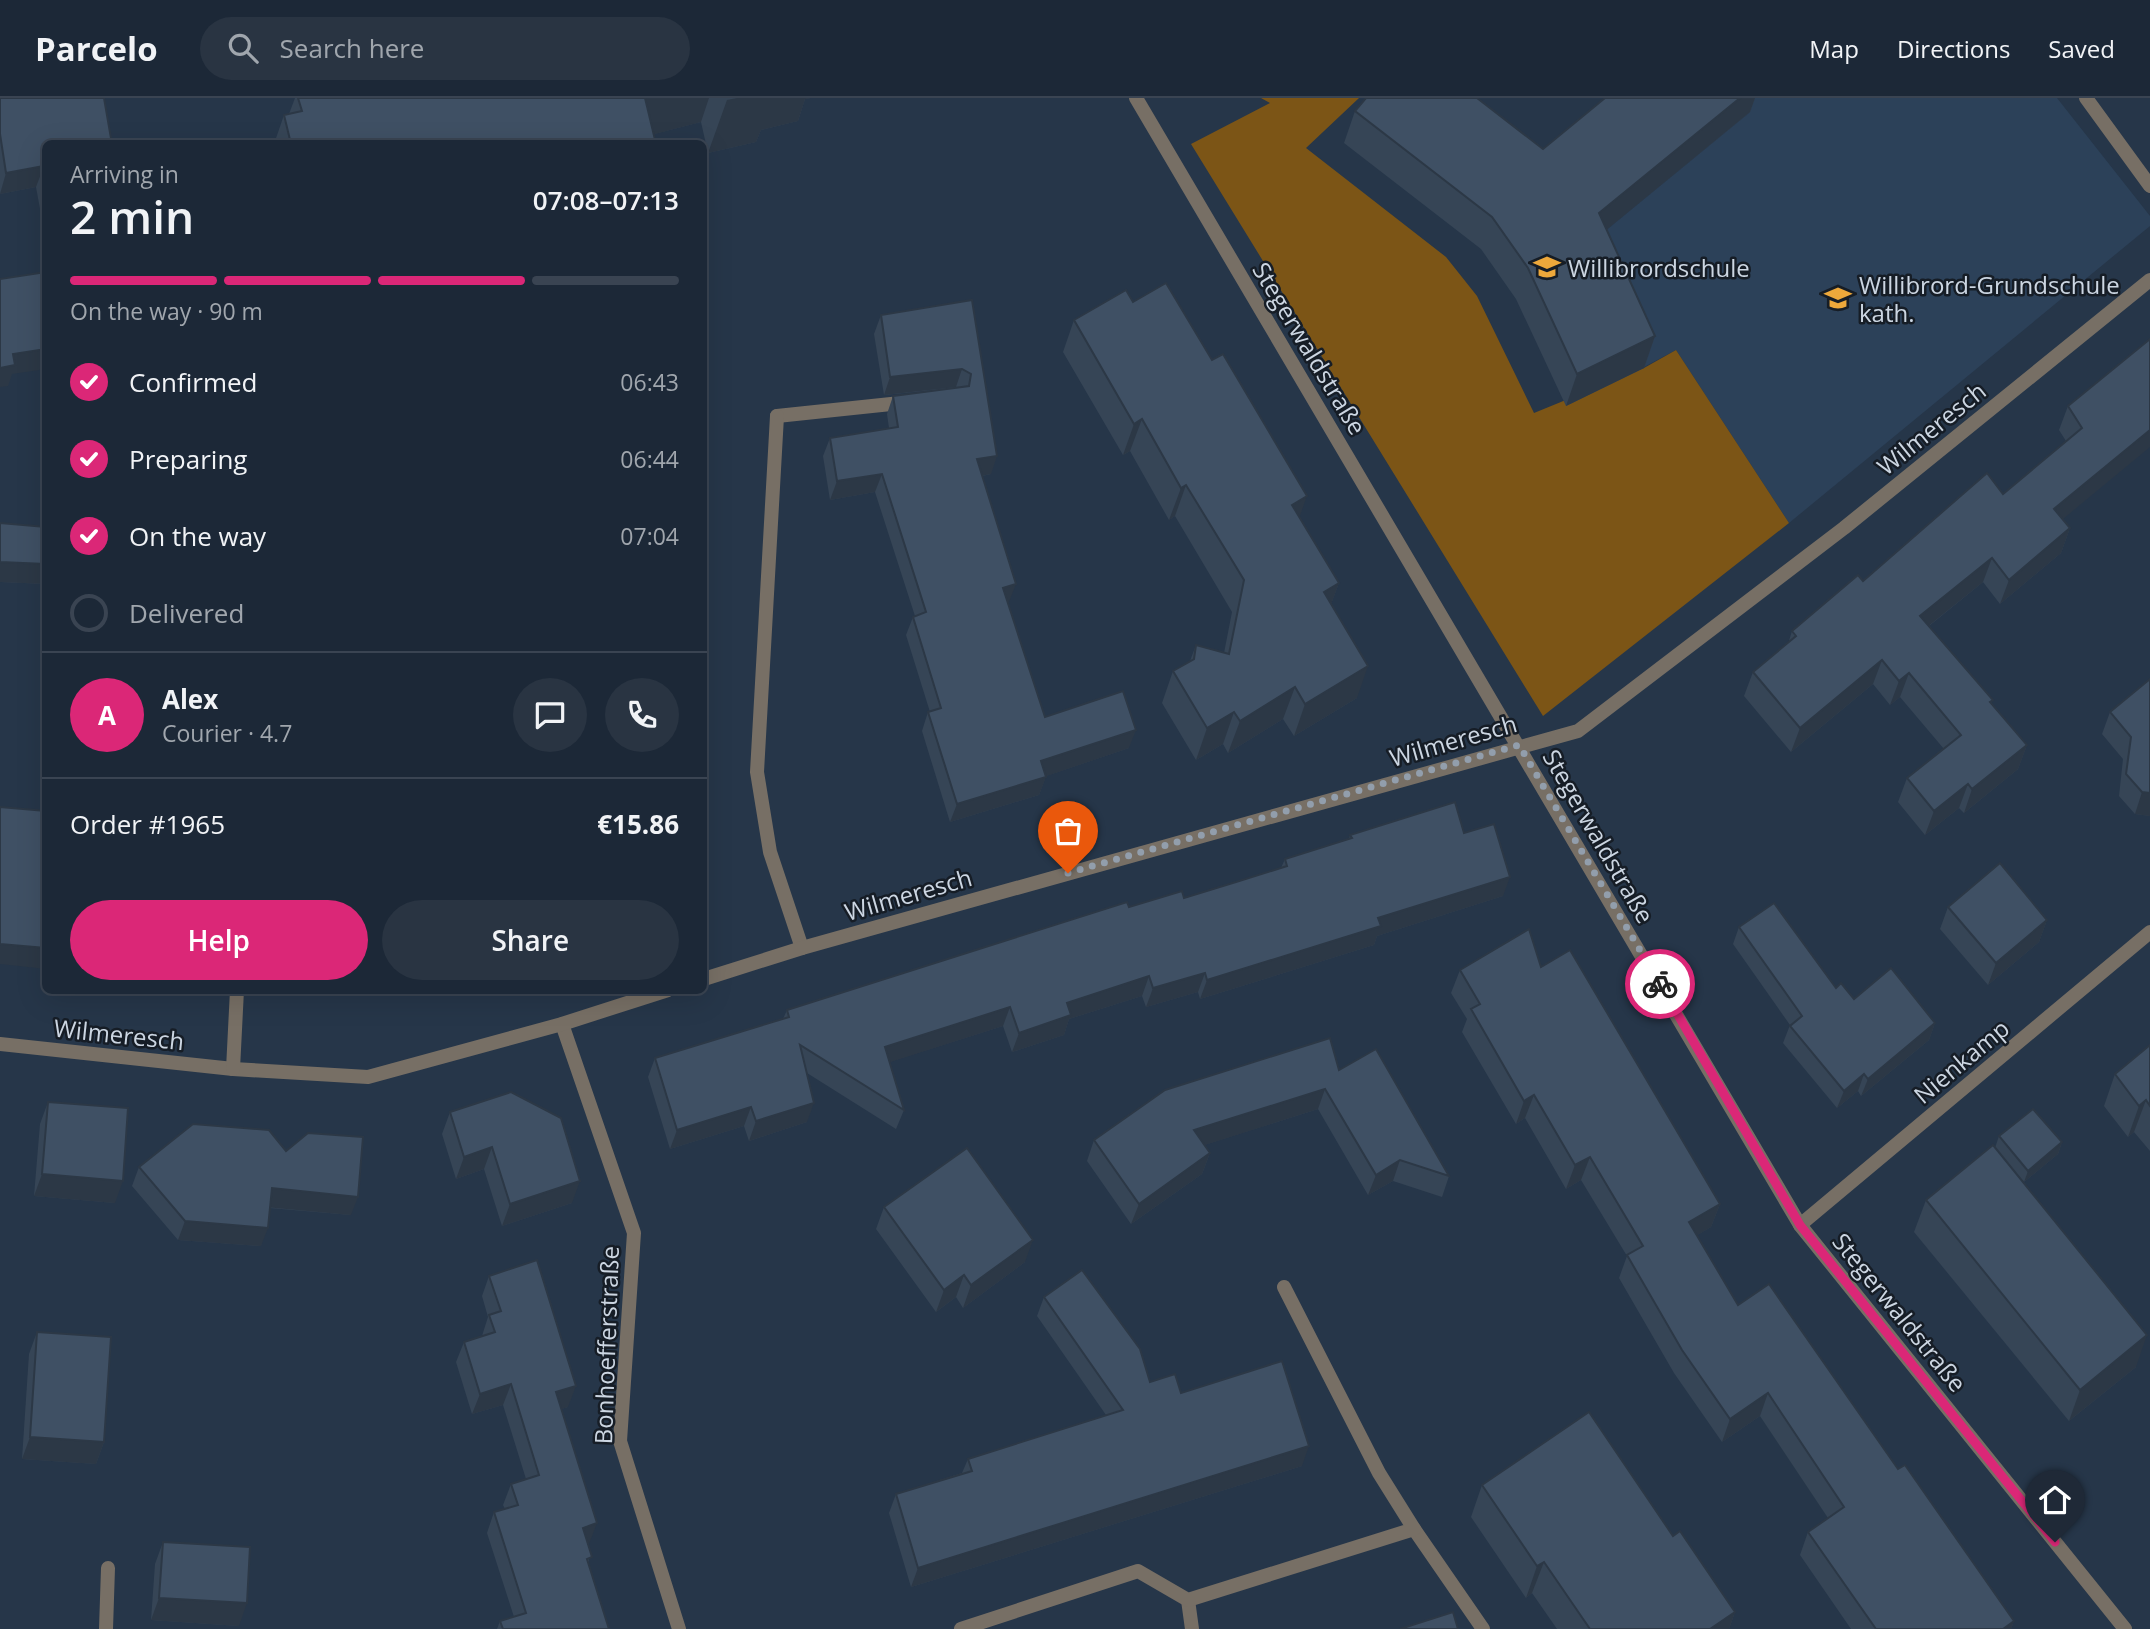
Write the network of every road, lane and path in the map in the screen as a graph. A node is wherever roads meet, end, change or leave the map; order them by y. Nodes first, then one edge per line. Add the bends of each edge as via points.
1 (1136, 98) edge
2 (2086, 98) edge
3 (2150, 186) edge
4 (2150, 280) edge
5 (929, 400) edge
6 (1519, 745) junction
7 (2150, 932) edge
8 (803, 948) junction
9 (707, 978) edge
10 (237, 994) edge
11 (656, 994) edge
12 (562, 1024) junction
13 (0, 1044) edge
14 (233, 1069) junction
15 (1800, 1225) junction
16 (1284, 1287) dead end
17 (1414, 1529) junction
18 (108, 1568) dead end
19 (1188, 1600) junction
20 (106, 1629) edge
21 (679, 1629) edge
22 (961, 1629) edge
23 (1192, 1629) edge
24 (1483, 1629) edge
25 (2125, 1629) edge

1 - 6 street, Stegerwaldstraße
2 - 3 street
4 - 6 street, Wilmeresch via 1844,528 1578,731
5 - 8 street via 777,416 757,772 770,852
6 - 8 street, Wilmeresch
6 - 15 street, Stegerwaldstraße
7 - 15 street, Nienkamp
8 - 9 street, Wilmeresch
10 - 14 street
11 - 12 street, Wilmeresch
12 - 14 street, Wilmeresch via 368,1077
12 - 21 street, Bonhoefferstraße via 634,1233 620,1441
13 - 14 street, Wilmeresch
15 - 25 street, Stegerwaldstraße
16 - 17 street via 1379,1474
17 - 19 street
17 - 24 street
18 - 20 street
19 - 22 street via 1138,1571
19 - 23 street

